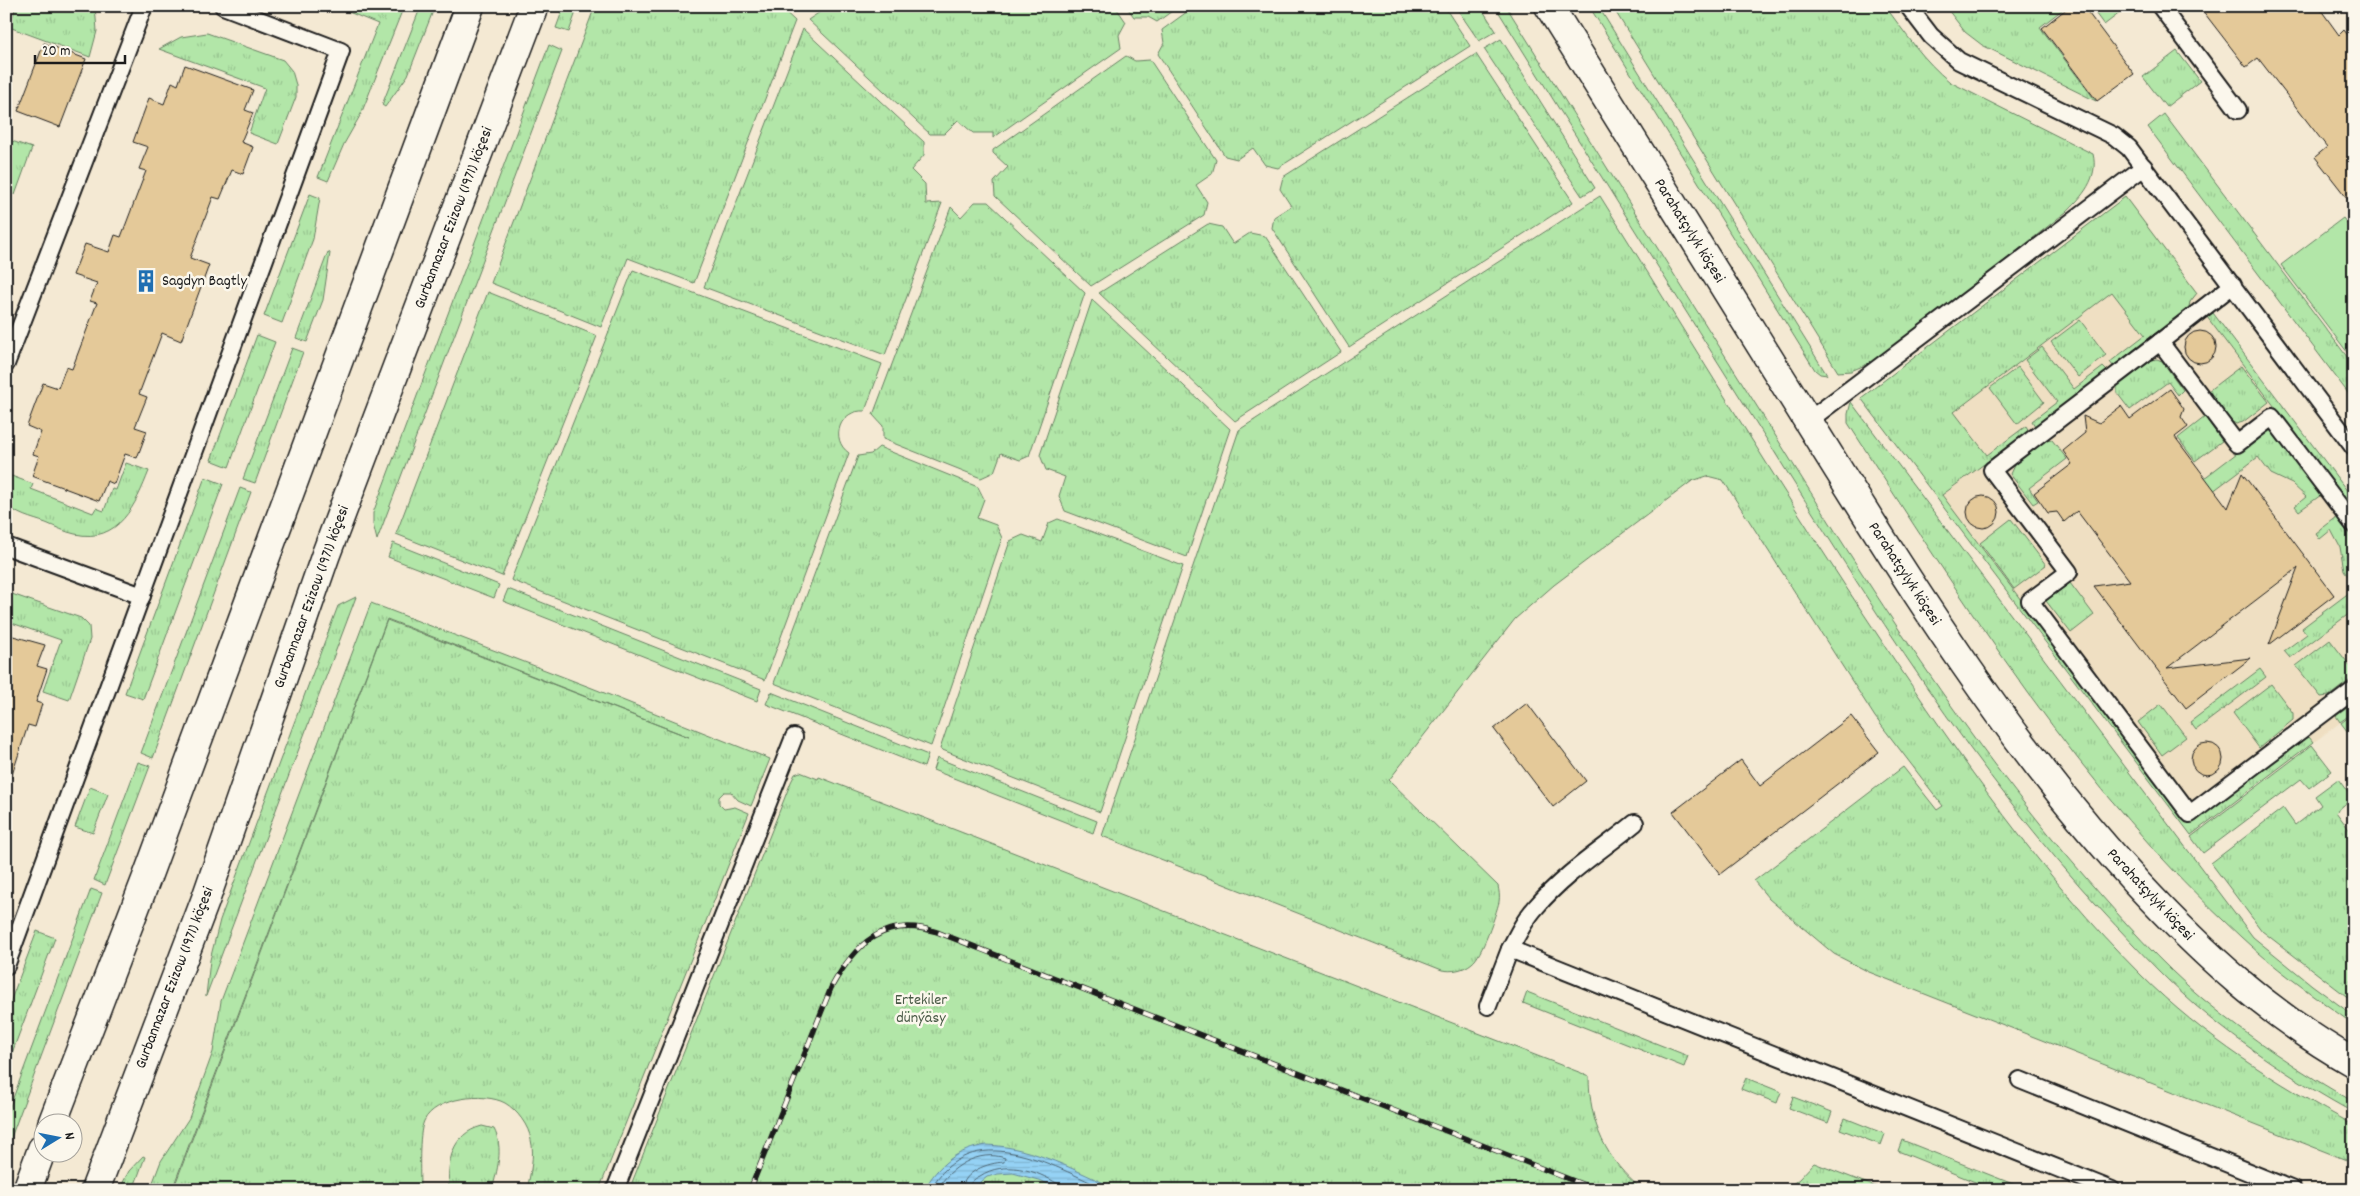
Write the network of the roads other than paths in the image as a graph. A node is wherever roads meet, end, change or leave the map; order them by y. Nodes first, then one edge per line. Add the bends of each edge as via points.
1 (144, 6) edge
2 (222, 6) edge
3 (470, 6) edge
4 (534, 6) edge
5 (1549, 6) edge
6 (1908, 6) edge
7 (2160, 6) edge
8 (2238, 110) dead end
9 (2144, 167) junction
10 (2233, 285) junction
11 (2160, 342) junction
12 (6, 364) edge
13 (1808, 421) junction
14 (2353, 446) edge
15 (2354, 525) edge
16 (6, 546) edge
17 (142, 596) junction
18 (2354, 690) edge
19 (794, 737) dead end
20 (1636, 823) dead end
21 (1510, 949) junction
22 (6, 966) edge
23 (1488, 1006) dead end
24 (2354, 1063) edge
25 (2020, 1080) dead end
26 (56, 1114) edge
27 (37, 1164) edge
28 (27, 1190) edge
29 (95, 1190) edge
30 (615, 1190) edge
31 (2112, 1190) edge
32 (2293, 1190) edge

1 - 12 lane
2 - 17 lane via 341,52
3 - 26 street
4 - 29 street, Gurbannazar Ezizow (1971) köçesi via 326,554 205,901
5 - 13 street, Parahatçylyk köçesi
6 - 9 lane via 1931,36 1959,61 2114,136
7 - 8 lane
9 - 10 lane
9 - 13 lane
10 - 11 lane
10 - 14 lane
11 - 15 lane via 2237,444 2272,417
11 - 18 lane via 1992,470 2069,572 2030,602 2190,814
13 - 24 street, Parahatçylyk köçesi via 1878,535 1988,698 2021,745 2111,854 2222,969 2273,1011
16 - 17 lane
17 - 22 lane
19 - 30 lane
20 - 21 lane via 1558,884 1535,907
21 - 23 lane
21 - 31 lane
25 - 32 lane
27 - 28 street

